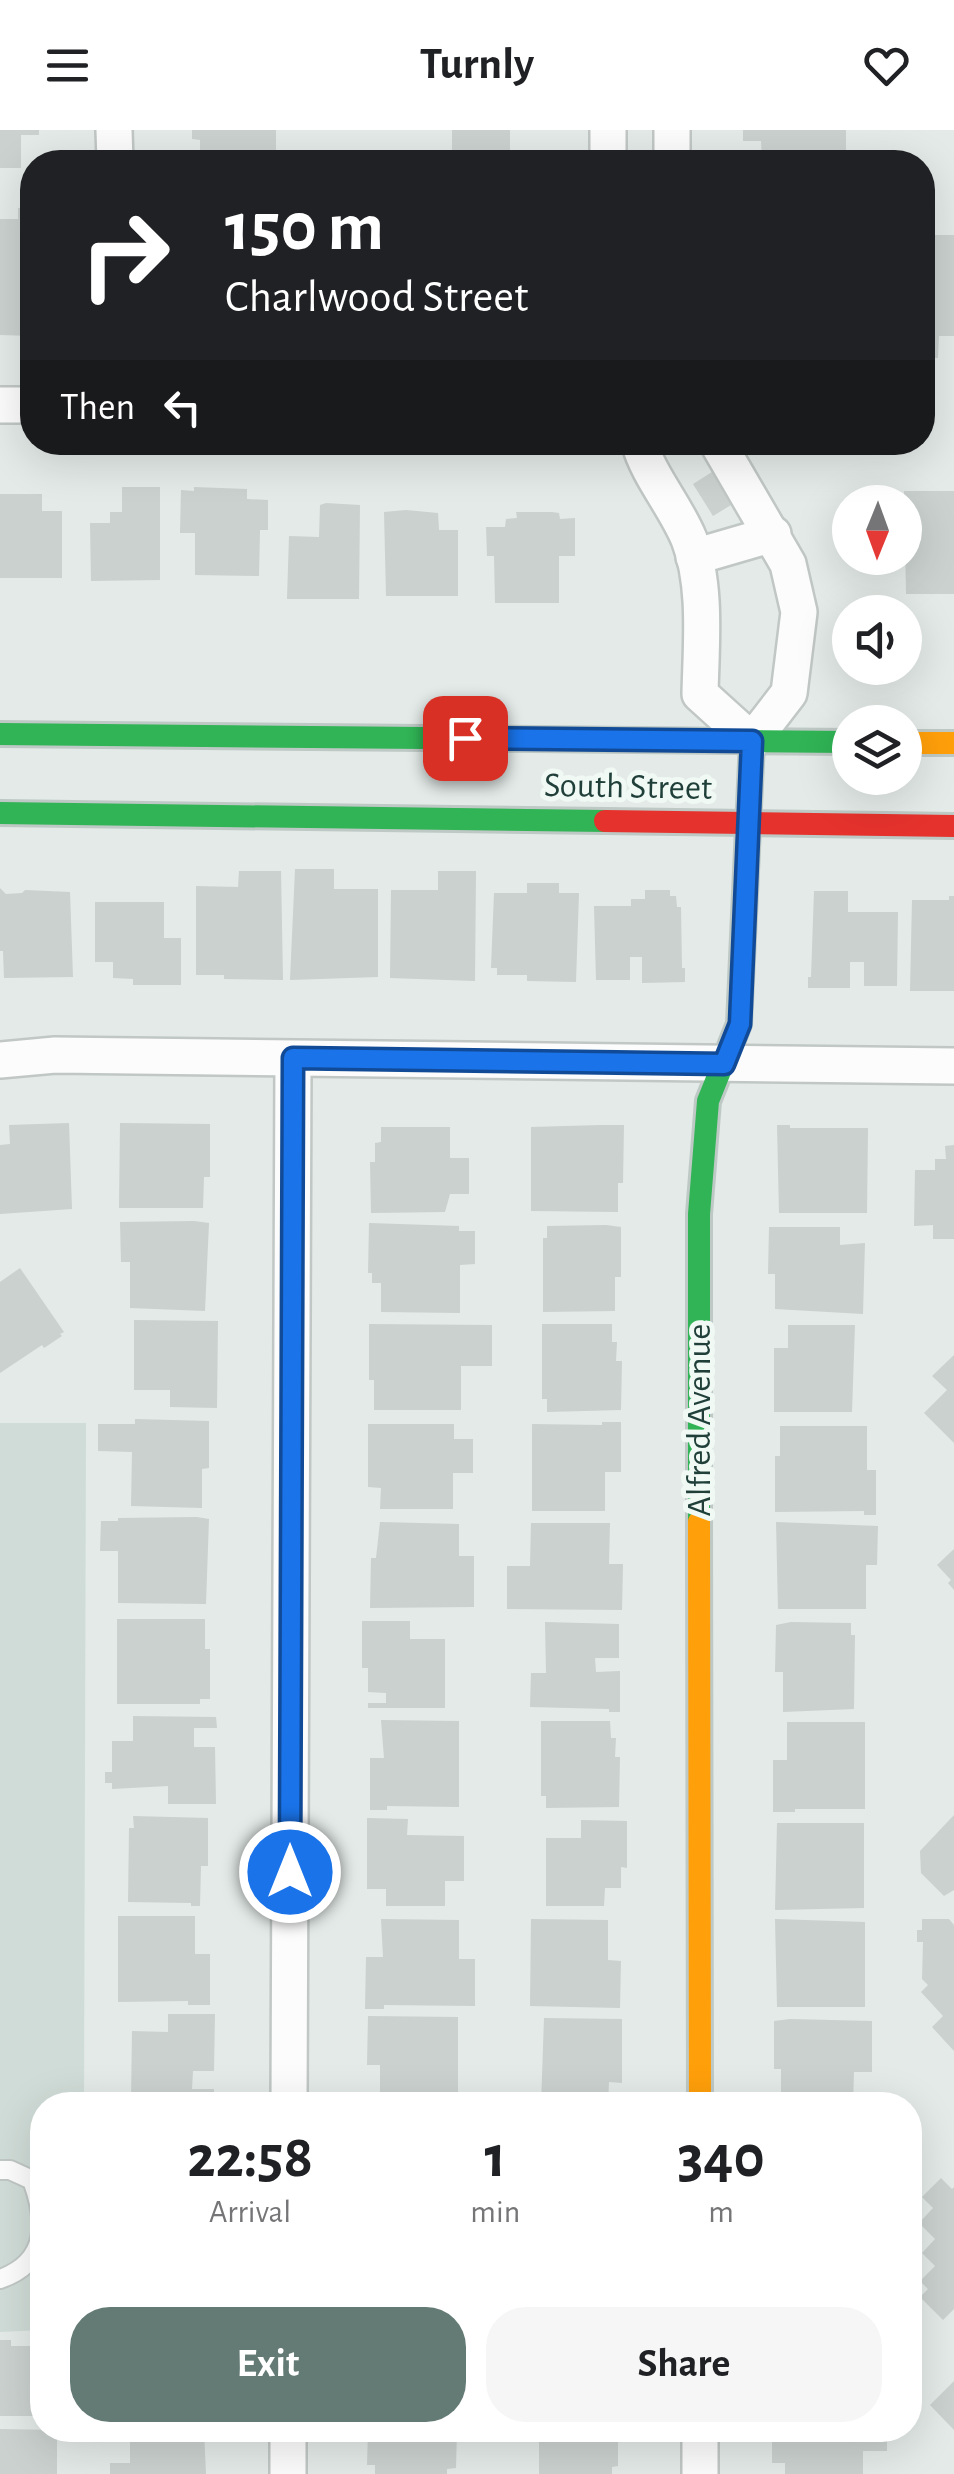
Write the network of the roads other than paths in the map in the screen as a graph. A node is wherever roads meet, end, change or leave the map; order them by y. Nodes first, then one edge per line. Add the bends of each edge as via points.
1 (643, 455) edge
2 (724, 455) edge
3 (773, 534) junction
4 (694, 557) junction
5 (0, 734) edge
6 (752, 741) junction
7 (832, 742) edge
8 (922, 742) edge
9 (954, 743) edge
10 (0, 812) edge
11 (751, 824) junction
12 (954, 826) edge
13 (293, 1058) junction
14 (0, 1060) edge
15 (724, 1064) junction
16 (954, 1066) edge
17 (289, 2092) edge
18 (700, 2092) edge
19 (0, 2170) edge
20 (30, 2179) edge
21 (30, 2261) edge
22 (0, 2279) edge
23 (288, 2442) edge
24 (700, 2442) edge
25 (288, 2474) edge
26 (700, 2474) edge

1 - 4 street
2 - 3 street
3 - 4 street
3 - 6 street via 799,612 789,693
4 - 6 street via 700,694
5 - 6 main road, South Street
6 - 7 main road, South Street
6 - 11 main road, Alfred Avenue
8 - 9 main road
10 - 11 main road, South Street
11 - 12 main road, South Street
11 - 15 main road, Alfred Avenue via 740,1024
13 - 14 street
13 - 15 street
13 - 17 street
15 - 16 street
15 - 18 main road, Alfred Avenue via 708,1101 699,1214
19 - 20 lane
21 - 22 lane
23 - 25 street
24 - 26 street

